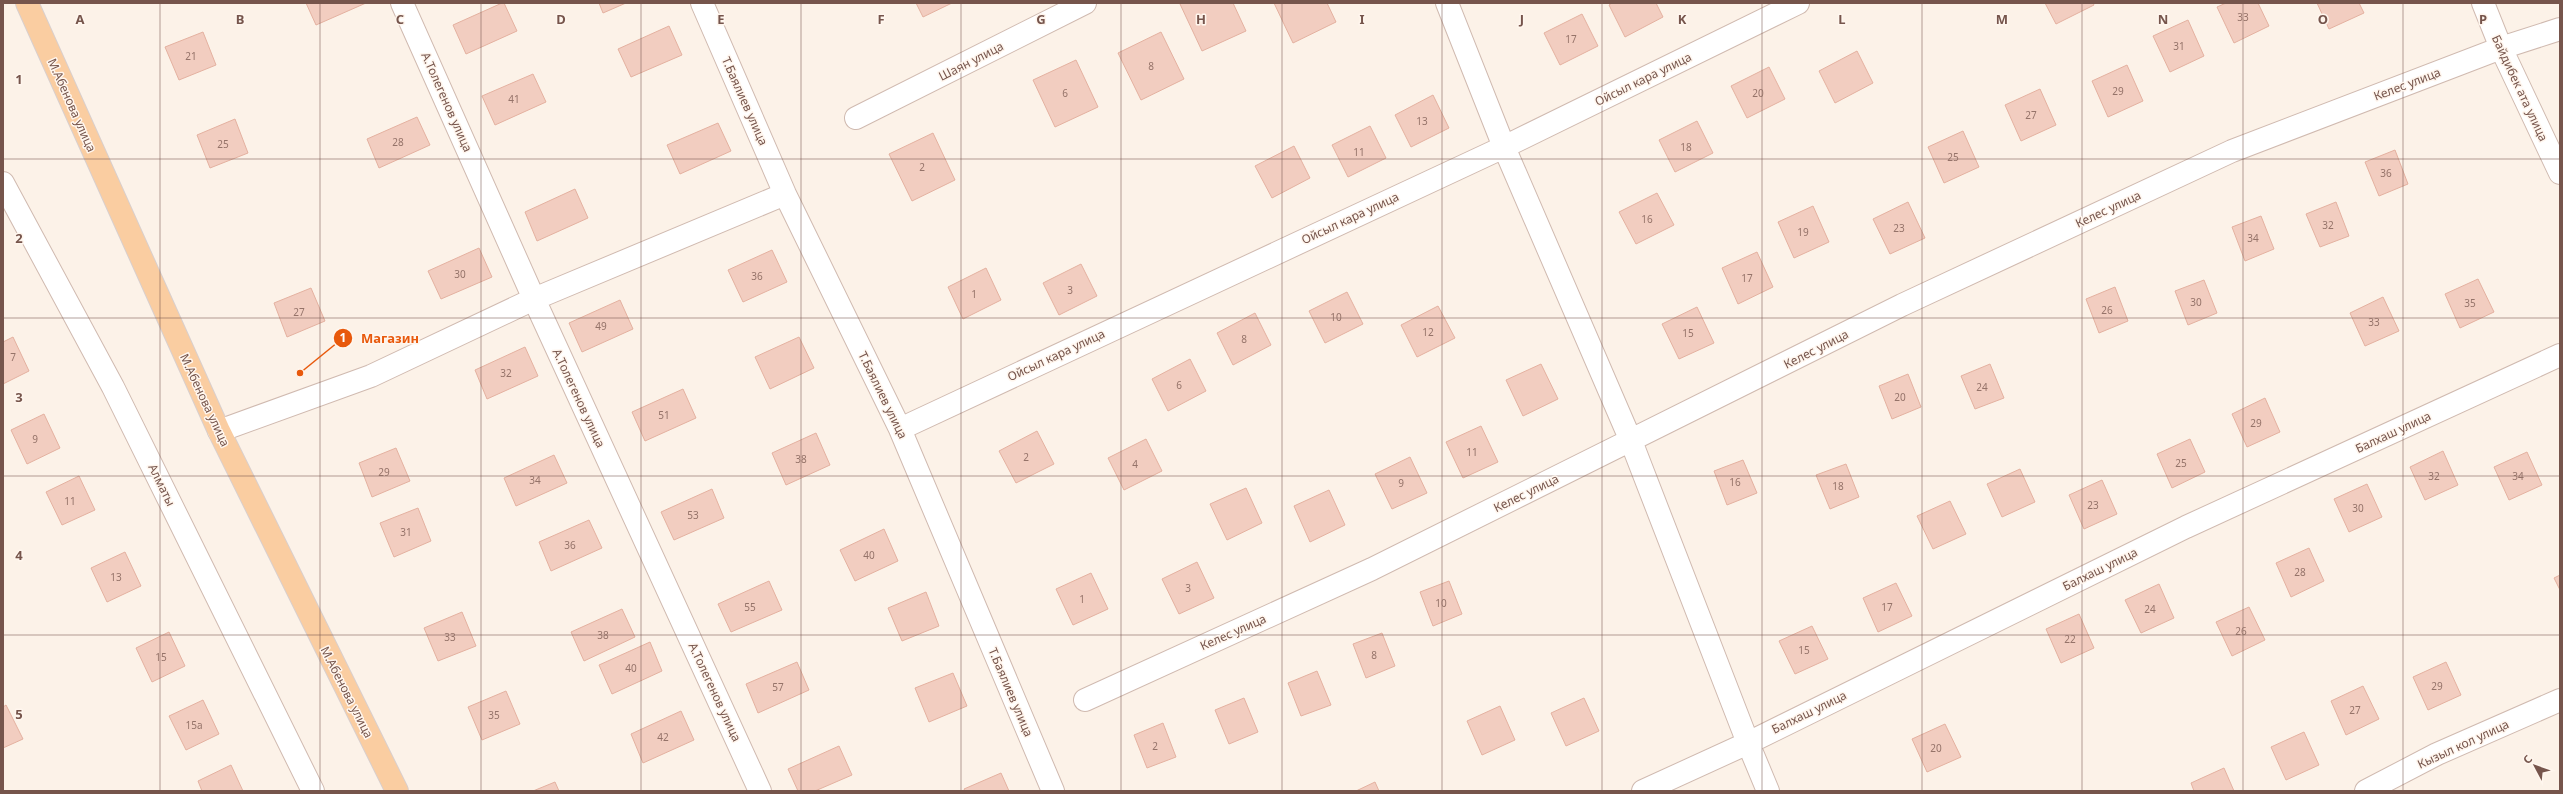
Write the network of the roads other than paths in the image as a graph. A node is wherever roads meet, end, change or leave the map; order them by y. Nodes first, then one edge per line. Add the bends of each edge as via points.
1 (27, 3) edge
2 (402, 3) edge
3 (702, 3) edge
4 (1085, 3) edge
5 (1447, 3) edge
6 (1798, 3) edge
7 (2483, 3) edge
8 (2560, 29) edge
9 (2501, 48) junction
10 (856, 118) dead end
11 (1504, 147) junction
12 (2560, 173) edge
13 (3, 183) edge
14 (785, 194) junction
15 (534, 299) junction
16 (2560, 355) edge
17 (900, 429) junction
18 (219, 431) junction
19 (1631, 442) junction
20 (1085, 700) dead end
21 (2560, 700) edge
22 (1748, 743) junction
23 (313, 791) edge
24 (397, 791) edge
25 (760, 791) edge
26 (1052, 791) edge
27 (1643, 791) edge
28 (1768, 791) edge
29 (2366, 791) edge

1 - 18 main road, М.Абенова улица
2 - 15 street, А.Толегенов улица
3 - 14 street, Т.Баялиев улица
4 - 10 street, Шаян улица
5 - 11 street
6 - 11 street, Ойсыл кара улица
7 - 9 street, Байдибек ата улица
8 - 9 street, Келес улица
9 - 12 street, Байдибек ата улица
9 - 19 street, Келес улица via 2232,151 1902,305
11 - 17 street, Ойсыл кара улица
11 - 19 street
13 - 23 street, Алматы via 113,387
14 - 15 street
14 - 17 street, Т.Баялиев улица
15 - 18 street via 371,376
15 - 25 street, А.Толегенов улица
16 - 22 street, Балхаш улица via 2186,526
17 - 26 street, Т.Баялиев улица
18 - 24 main road, М.Абенова улица
19 - 20 street, Келес улица via 1372,569
19 - 22 street
21 - 29 street, Кызыл кол улица via 2438,754
22 - 27 street, Балхаш улица
22 - 28 street

